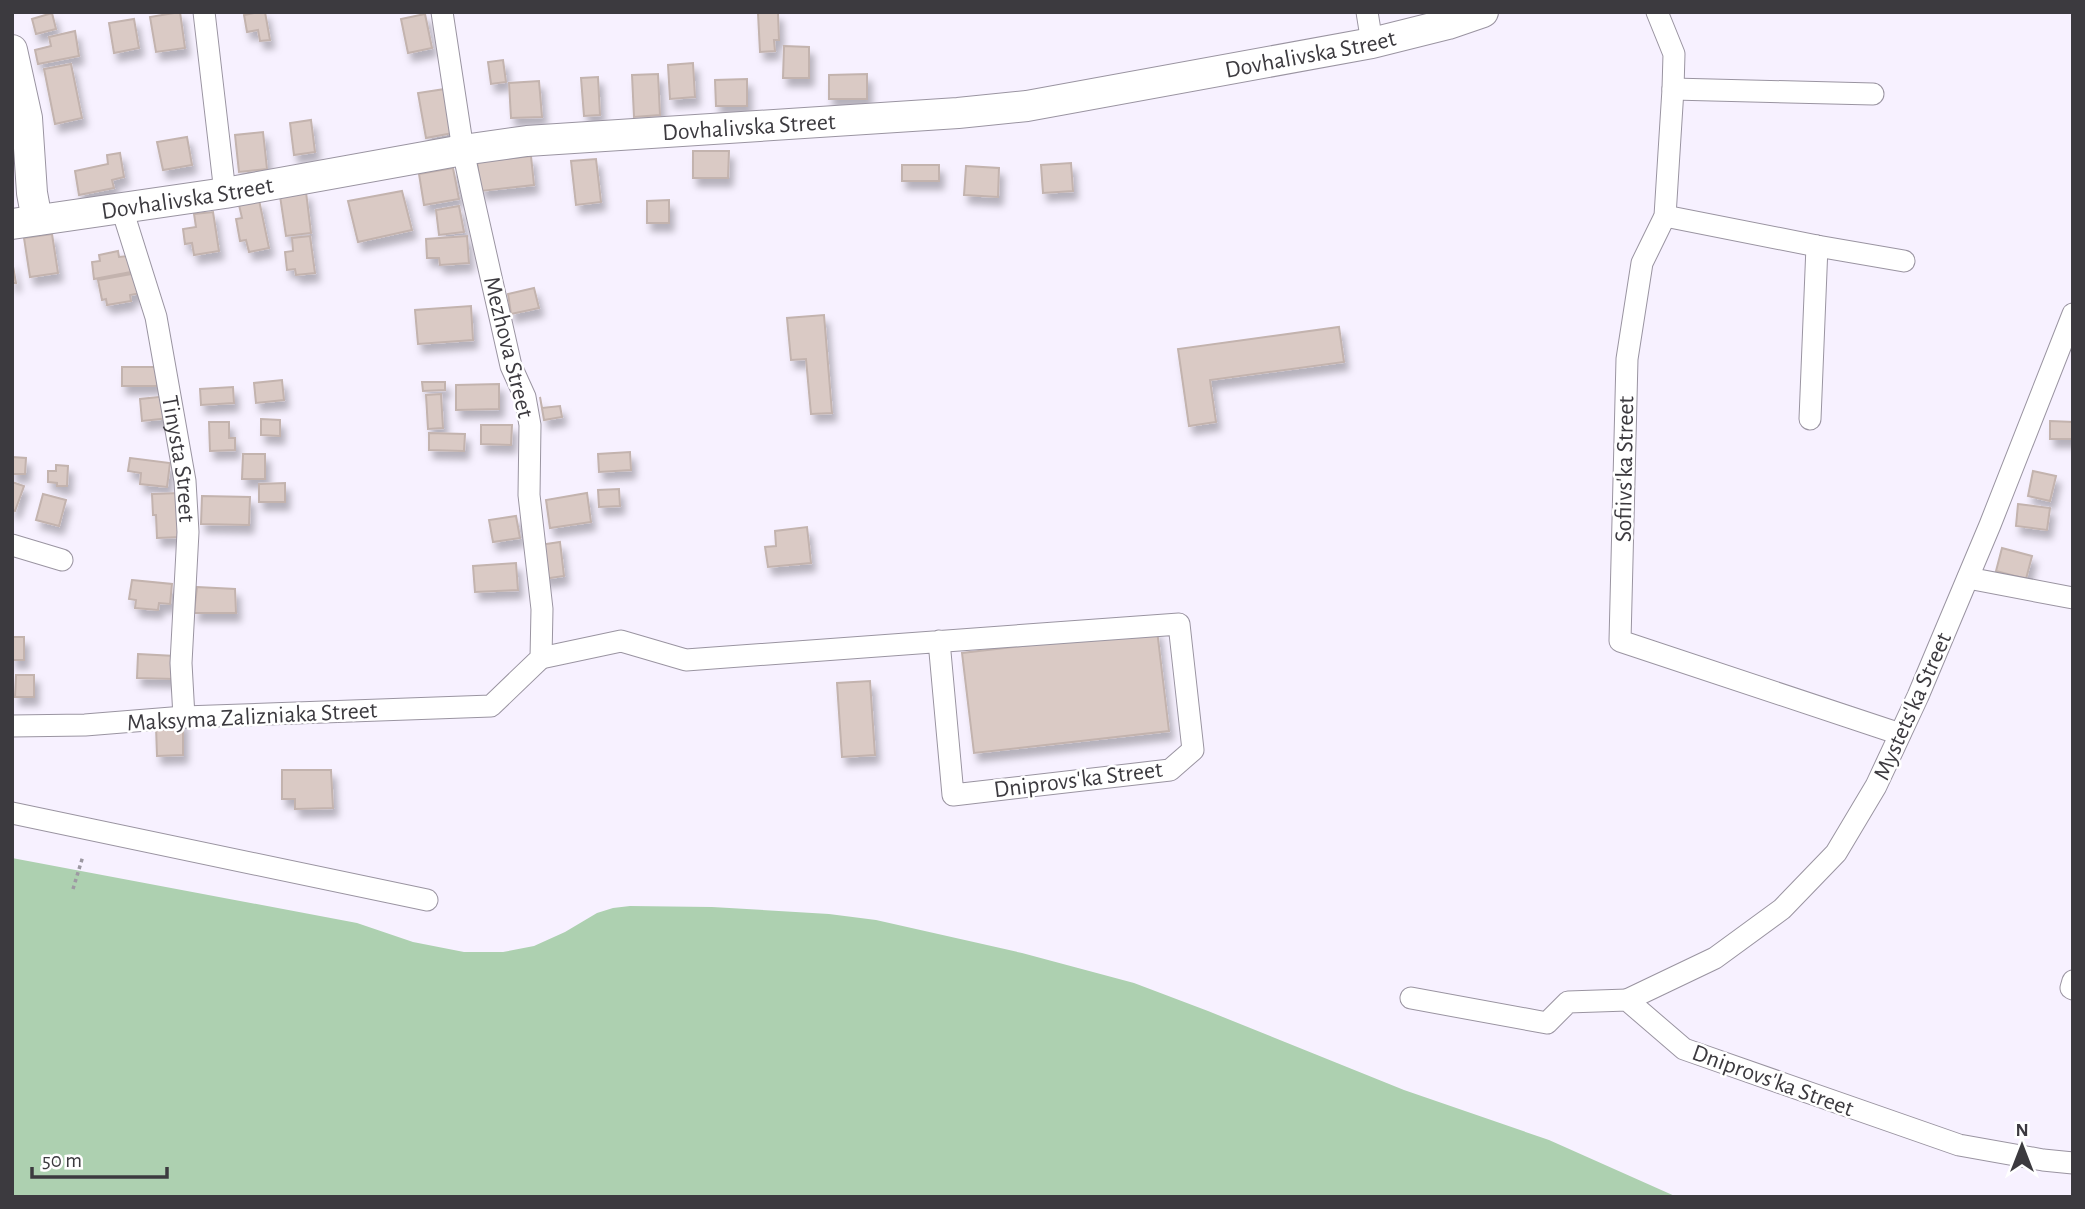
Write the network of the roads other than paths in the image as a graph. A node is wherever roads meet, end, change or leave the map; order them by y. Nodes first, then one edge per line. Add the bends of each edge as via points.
1 (204, 12) edge
2 (442, 12) edge
3 (1367, 12) edge
4 (1483, 12) edge
5 (1657, 12) edge
6 (1372, 43) junction
7 (12, 50) edge
8 (1673, 89) junction
9 (1873, 94) dead end
10 (464, 150) junction
11 (225, 193) junction
12 (122, 208) junction
13 (1665, 216) junction
14 (25, 222) edge
15 (1817, 246) junction
16 (1904, 261) dead end
17 (2073, 314) edge
18 (1810, 419) dead end
19 (12, 545) edge
20 (62, 560) dead end
21 (1968, 578) junction
22 (2073, 598) edge
23 (939, 642) junction
24 (541, 658) junction
25 (184, 717) junction
26 (12, 726) edge
27 (1900, 734) junction
28 (12, 813) edge
29 (427, 900) dead end
30 (2073, 981) edge
31 (2073, 989) edge
32 (1411, 998) dead end
33 (1627, 1000) junction
34 (2073, 1163) edge

1 - 11 street
2 - 10 street, Mezhova Street
3 - 6 street
4 - 6 street, Dovhalivska Street
5 - 8 street, Sofiivs'ka Street via 1674,54
6 - 10 street, Dovhalivska Street via 1027,106 527,141
7 - 14 street via 27,118 32,193
8 - 9 street
8 - 13 street, Sofiivs'ka Street
10 - 11 street, Dovhalivska Street
10 - 24 street, Mezhova Street via 511,366 525,397 530,425 529,495 541,609
11 - 12 street, Dovhalivska Street
12 - 14 street, Dovhalivska Street
12 - 25 street, Tinysta Street via 156,317 185,481
13 - 15 street
13 - 27 street, Sofiivs'ka Street via 1642,263 1627,359 1620,641
15 - 16 street
15 - 18 street
17 - 21 street, Mystets'ka Street
19 - 20 street
21 - 22 street
21 - 27 street, Mystets'ka Street
23 - 23 street, Dniprovs'ka Street via 1179,624 1193,750 1170,770 953,795
23 - 24 street, Dniprovs'ka Street via 686,660 621,642
24 - 25 street, Maksyma Zalizniaka Street via 491,706
25 - 26 street, Maksyma Zalizniaka Street via 85,726
27 - 33 street, Mystets'ka Street via 1836,853 1782,909 1715,958
28 - 29 street
30 - 31 street
32 - 33 street via 1547,1023 1568,1002
33 - 34 street, Dniprovs'ka Street via 1684,1049 1959,1145

